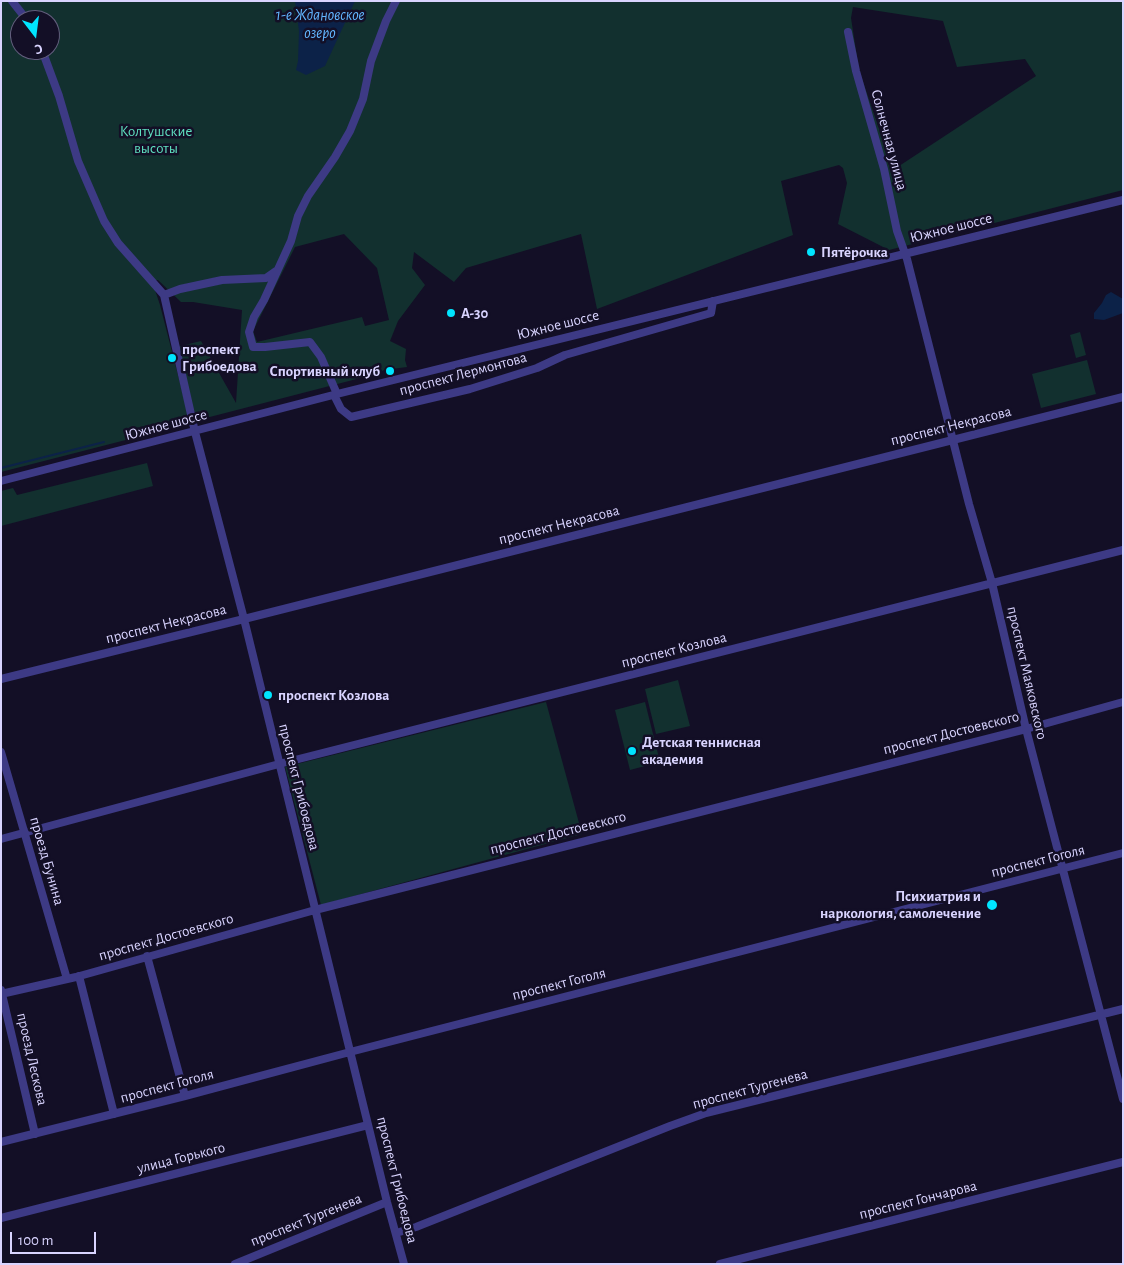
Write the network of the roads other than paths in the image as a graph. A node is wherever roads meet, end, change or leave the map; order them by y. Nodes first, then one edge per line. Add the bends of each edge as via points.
1 (396, 1) edge
2 (848, 32) dead end
3 (46, 60) edge
4 (1123, 200) edge
5 (905, 253) junction
6 (276, 271) junction
7 (164, 295) junction
8 (713, 302) junction
9 (335, 394) junction
10 (1123, 397) edge
11 (194, 432) junction
12 (953, 440) junction
13 (1, 481) edge
14 (1123, 550) edge
15 (992, 583) junction
16 (244, 619) junction
17 (1, 679) edge
18 (1123, 702) edge
19 (1026, 728) junction
20 (1, 752) edge
21 (279, 764) junction
22 (24, 834) junction
23 (1, 839) edge
24 (1123, 853) edge
25 (1063, 868) junction
26 (315, 910) junction
27 (147, 956) junction
28 (79, 976) junction
29 (67, 978) junction
30 (2, 993) edge
31 (1123, 1010) edge
32 (1101, 1015) junction
33 (350, 1052) junction
34 (185, 1096) junction
35 (1123, 1099) edge
36 (114, 1114) junction
37 (368, 1125) junction
38 (35, 1134) junction
39 (1, 1142) edge
40 (1123, 1162) edge
41 (387, 1202) junction
42 (1, 1218) edge
43 (396, 1233) junction
44 (235, 1264) edge
45 (404, 1264) edge
46 (720, 1264) edge

1 - 6 street via 371,61 363,99 350,132 308,196
2 - 5 street, Солнечная улица
3 - 7 street, проспект Грибоедова via 78,161 104,221 118,243
4 - 5 street, Южное шоссе
5 - 8 street, Южное шоссе
5 - 12 street, проспект Маяковского
6 - 7 street via 266,278 222,280
6 - 9 street via 248,332 253,347 310,342 321,357
7 - 11 street, проспект Грибоедова
8 - 9 street, Южное шоссе
8 - 9 street, проспект Лермонтова via 711,313 565,355 537,368 470,389 351,417 341,409
9 - 11 street, Южное шоссе
10 - 12 street, проспект Некрасова
11 - 13 street, Южное шоссе
11 - 16 street, проспект Грибоедова
12 - 15 street, проспект Маяковского
12 - 16 street, проспект Некрасова
14 - 15 street, проспект Козлова
15 - 19 street, проспект Маяковского
15 - 21 street, проспект Козлова
16 - 17 street, проспект Некрасова
16 - 21 street, проспект Грибоедова
18 - 19 street, проспект Достоевского
19 - 25 street, проспект Маяковского
19 - 26 street, проспект Достоевского
20 - 22 street, проезд Бунина
21 - 22 street, проспект Козлова
21 - 26 street, проспект Грибоедова
22 - 23 street, проспект Козлова
22 - 29 street, проезд Бунина
24 - 25 street, проспект Гоголя
25 - 32 street, проспект Маяковского
25 - 33 street, проспект Гоголя
26 - 27 street, проспект Достоевского
26 - 33 street, проспект Грибоедова
27 - 28 street, проспект Достоевского
27 - 34 street
28 - 29 street, проспект Достоевского
28 - 36 street
29 - 30 street, проспект Достоевского
30 - 38 street, проезд Лескова
31 - 32 street, проспект Тургенева
32 - 35 street, проспект Маяковского
32 - 43 street, проспект Тургенева via 706,1113
33 - 34 street, проспект Гоголя
33 - 37 street, проспект Грибоедова
34 - 36 street, проспект Гоголя
36 - 38 street, проспект Гоголя
37 - 41 street, проспект Грибоедова
37 - 42 street, улица Горького
38 - 39 street, проспект Гоголя
40 - 46 street, проспект Гончарова
41 - 43 street, проспект Грибоедова
41 - 44 street, проспект Тургенева
43 - 45 street, проспект Грибоедова

